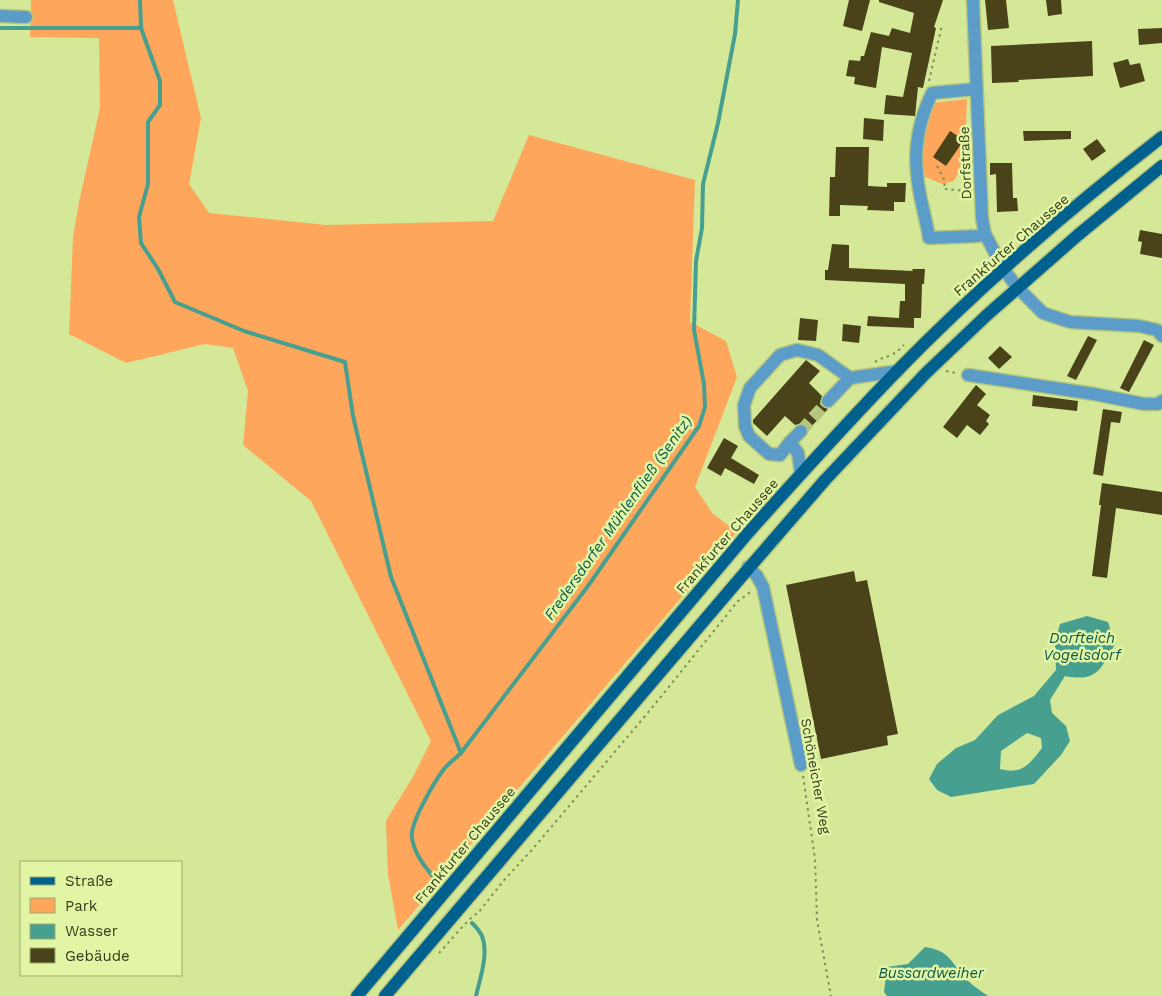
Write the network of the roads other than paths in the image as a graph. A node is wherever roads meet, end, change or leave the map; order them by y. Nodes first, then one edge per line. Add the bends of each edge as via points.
1 (973, 0) edge
2 (0, 16) edge
3 (26, 17) dead end
4 (976, 89) junction
5 (1162, 138) edge
6 (1160, 170) edge
7 (985, 234) junction
8 (1004, 270) junction
9 (1018, 288) junction
10 (1162, 336) edge
11 (898, 371) junction
12 (968, 375) dead end
13 (856, 377) junction
14 (1162, 400) edge
15 (828, 401) tunnel mouth
16 (801, 431) tunnel mouth
17 (790, 442) junction
18 (801, 474) junction
19 (748, 568) junction
20 (801, 765) road end
21 (357, 996) edge
22 (385, 996) edge

1 - 4 street, Dorfstraße
2 - 3 street
4 - 7 street, Dorfstraße
4 - 7 street via 932,93 923,112 917,142 916,174 929,238
5 - 8 main road, Frankfurter Chaussee
6 - 9 main road
7 - 8 street, Dorfstraße
8 - 9 street, Dorfstraße
8 - 11 main road, Frankfurter Chaussee
9 - 10 street via 1043,314 1061,320 1139,326 1157,330
9 - 19 main road via 919,380
11 - 13 street
11 - 18 main road, Frankfurter Chaussee
12 - 14 street via 1144,404 1158,404
13 - 15 street
13 - 17 street via 818,355 797,350 780,355 750,388 744,405 745,426 749,436 769,454 780,454
16 - 17 street
17 - 18 street via 798,453
18 - 21 main road, Frankfurter Chaussee
19 - 20 street, Schöneicher Weg via 763,587
19 - 22 main road

